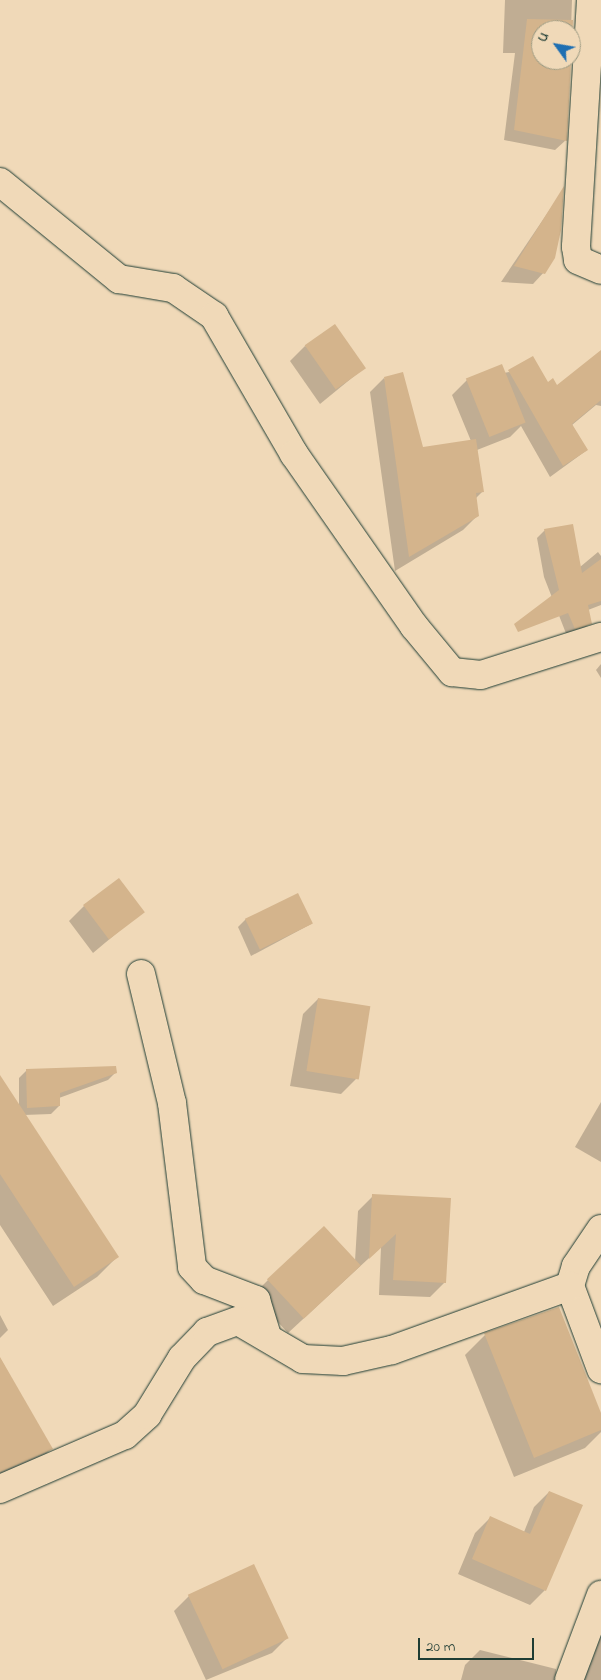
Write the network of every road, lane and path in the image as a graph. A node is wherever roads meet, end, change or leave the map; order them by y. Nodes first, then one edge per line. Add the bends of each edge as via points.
1 (591, 0) edge
2 (0, 182) edge
3 (601, 270) edge
4 (601, 637) edge
5 (141, 974) dead end
6 (601, 1229) edge
7 (570, 1286) junction
8 (267, 1334) junction
9 (601, 1369) edge
10 (0, 1489) edge
11 (601, 1594) edge
12 (569, 1680) edge

1 - 3 street via 576,247 578,260
2 - 4 street via 119,279 173,288 214,316 294,454 414,626 452,672 481,675
5 - 8 street via 172,1103 192,1266 204,1280 256,1300
6 - 7 street via 576,1266
7 - 8 street via 392,1350 343,1361 303,1359
7 - 9 street
8 - 10 street via 238,1321 207,1332 182,1358 147,1415 124,1435
11 - 12 street

